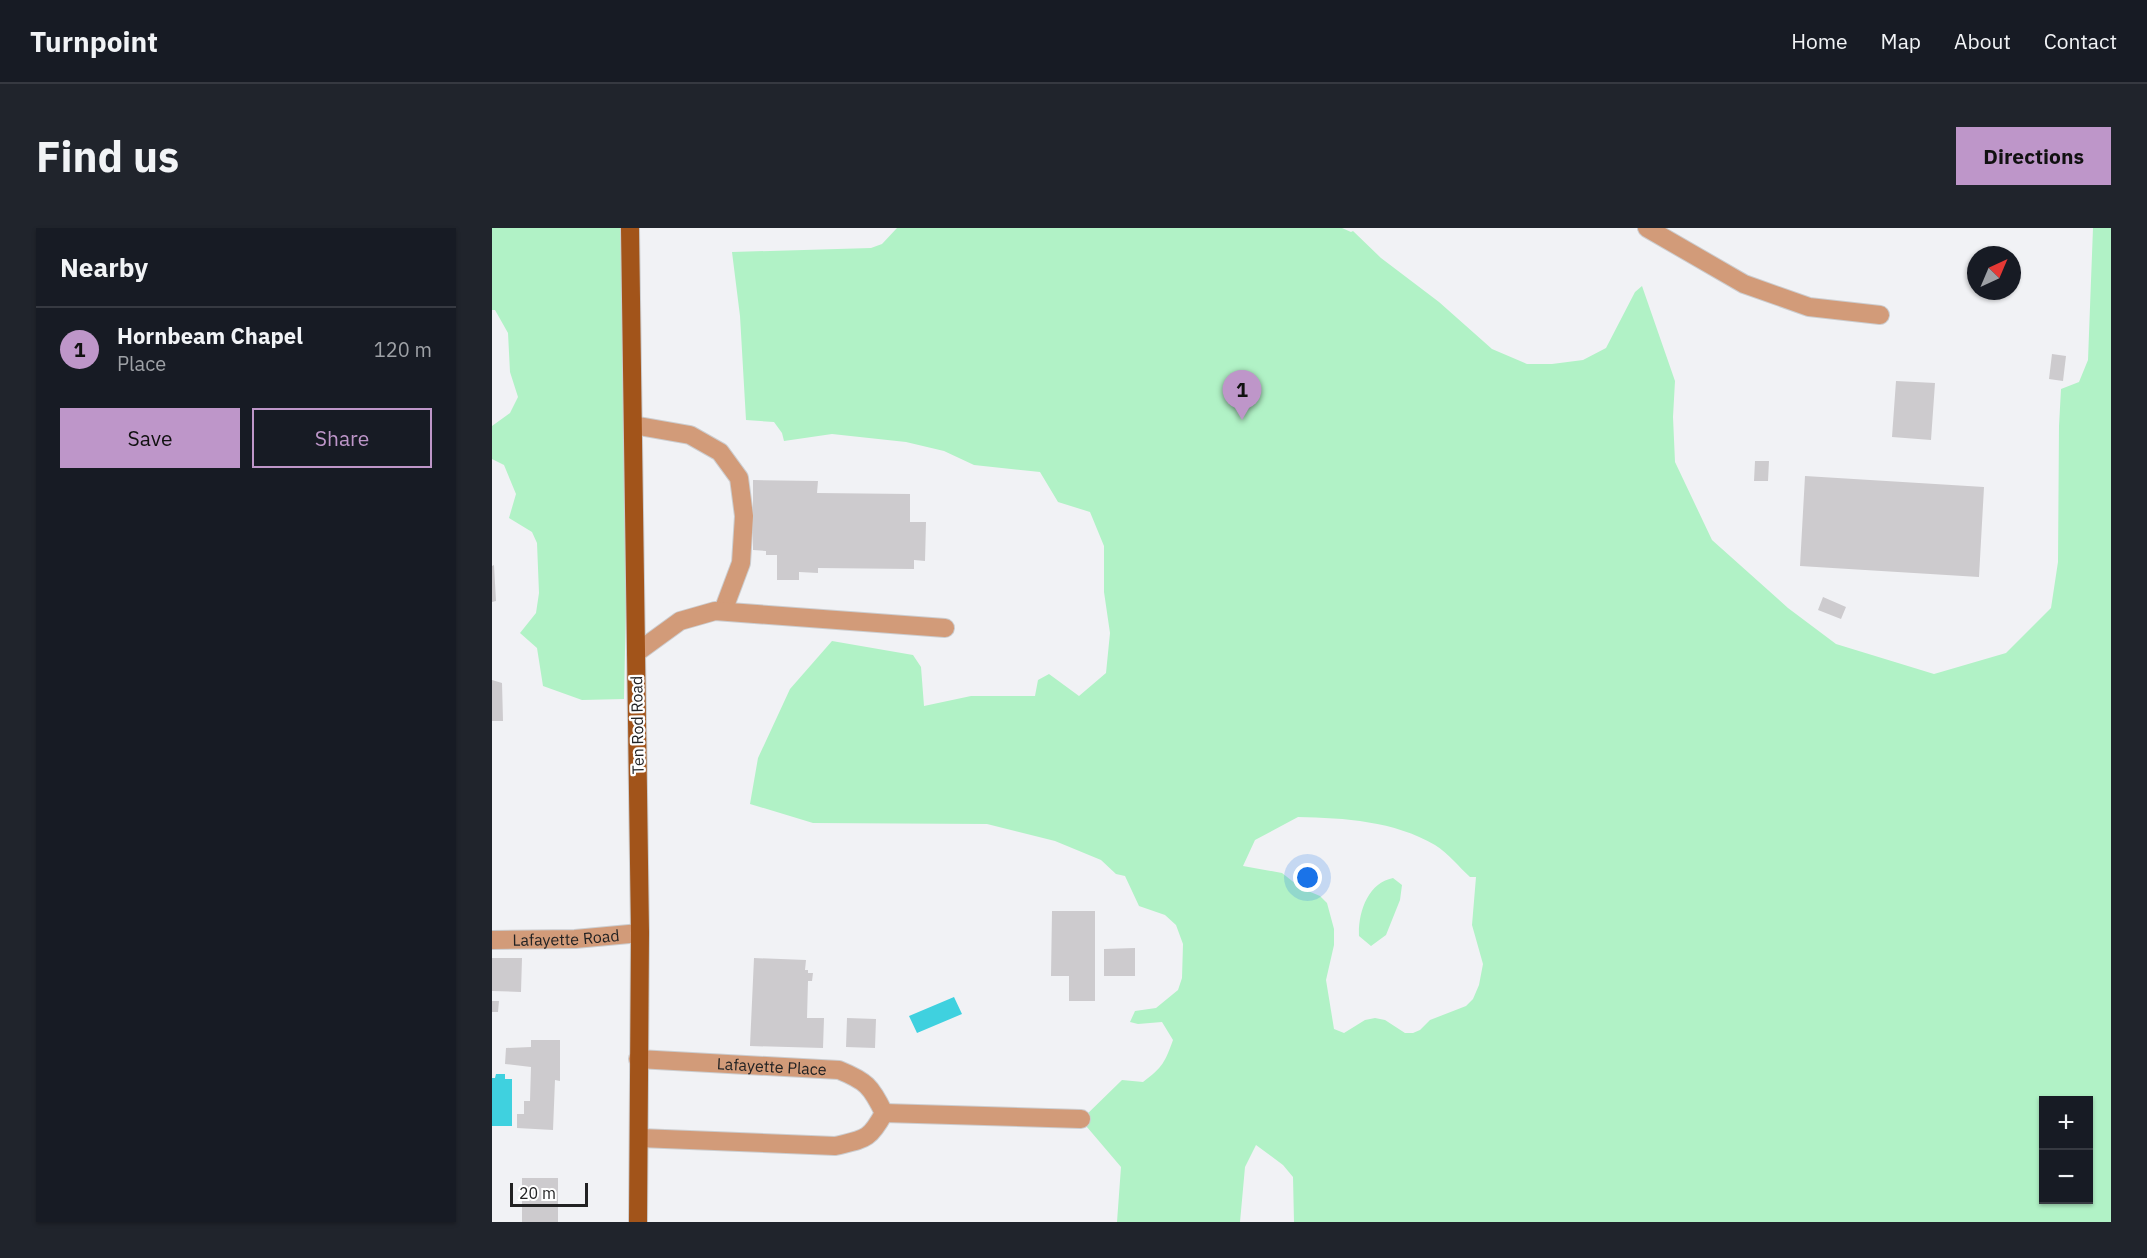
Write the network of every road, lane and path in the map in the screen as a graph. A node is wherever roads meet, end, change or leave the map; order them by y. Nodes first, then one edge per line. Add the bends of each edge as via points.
1 (630, 228) edge
2 (1647, 228) edge
3 (1880, 315) dead end
4 (633, 424) junction
5 (723, 611) junction
6 (945, 628) dead end
7 (636, 653) junction
8 (640, 933) junction
9 (492, 940) edge
10 (638, 1059) junction
11 (884, 1113) junction
12 (1081, 1119) dead end
13 (640, 1138) junction
14 (638, 1222) edge

1 - 4 main road, Ten Rod Road
2 - 3 street via 1744,285 1809,307
4 - 5 street via 690,435 720,452 739,478 744,516 741,563
4 - 7 main road, Ten Rod Road
5 - 6 street
5 - 7 street via 680,621
7 - 8 main road, Ten Rod Road
8 - 9 street, Lafayette Road
8 - 10 main road, Ten Rod Road
10 - 11 street, Lafayette Place via 839,1070 859,1077 873,1091
10 - 13 main road, Ten Rod Road
11 - 12 street
11 - 13 street via 865,1139 835,1146
13 - 14 main road, Ten Rod Road

